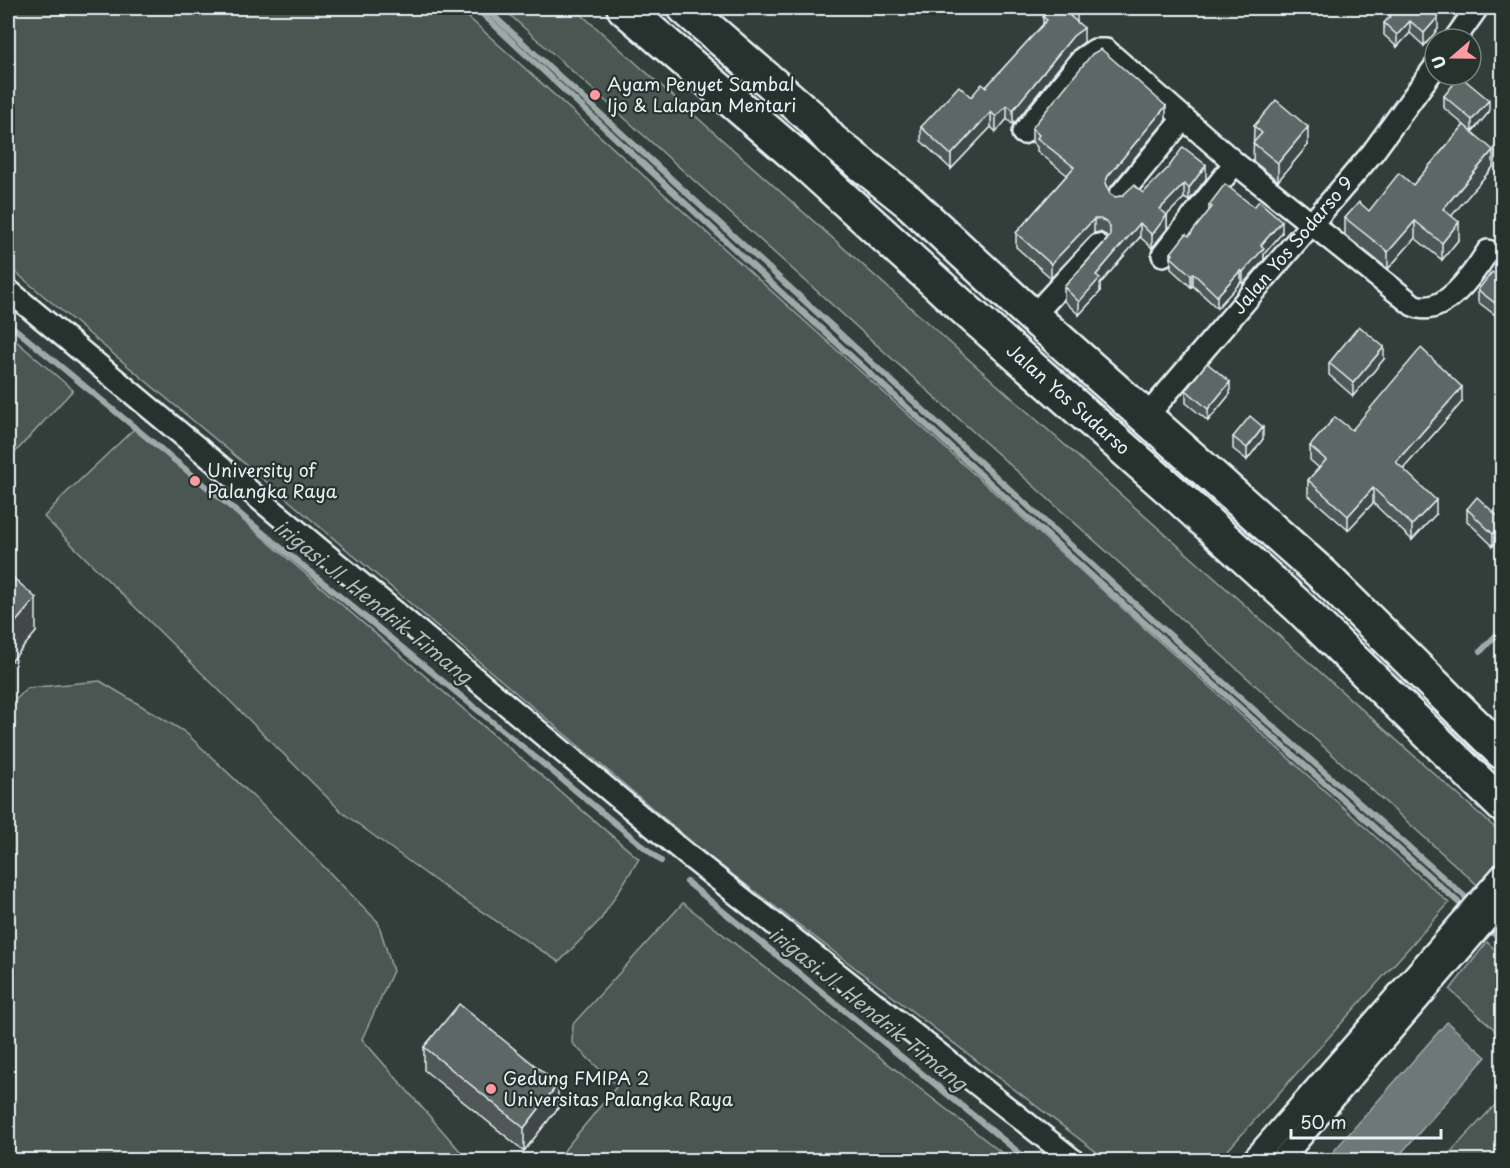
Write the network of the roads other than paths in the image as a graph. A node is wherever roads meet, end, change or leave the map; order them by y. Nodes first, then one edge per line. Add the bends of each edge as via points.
1 (624, 8) edge
2 (685, 8) edge
3 (1477, 8) edge
4 (1464, 27) edge
5 (1423, 83) edge
6 (1183, 118) junction
7 (1023, 133) dead end
8 (831, 140) junction
9 (1235, 163) junction
10 (808, 167) junction
11 (1118, 198) edge
12 (1312, 223) junction
13 (1098, 245) dead end
14 (1488, 251) dead end
15 (1163, 255) dead end
16 (8, 290) edge
17 (1033, 316) junction
18 (1146, 417) junction
19 (1503, 752) edge
20 (1503, 805) edge
21 (1503, 875) edge
22 (1503, 902) edge
23 (1073, 1161) edge
24 (1253, 1161) edge
25 (1281, 1161) edge

1 - 10 main road, Jalan Yos Sudarso
2 - 8 main road, Jalan Yos Sudarso via 812,118
3 - 4 street
5 - 12 street, Jalan Yos Sodarso 9 via 1373,152
6 - 7 street via 1106,50 1095,50 1083,58
6 - 9 street
6 - 11 street
8 - 10 main road
8 - 17 main road, Jalan Yos Sudarso via 909,202
9 - 12 street
9 - 15 street
10 - 20 main road, Jalan Yos Sudarso via 1288,597
12 - 14 street via 1419,308 1438,305 1448,298 1472,276
12 - 18 street, Jalan Yos Sodarso 9
13 - 17 street
16 - 23 street via 686,854
17 - 18 main road, Jalan Yos Sudarso
18 - 19 main road, Jalan Yos Sudarso via 1322,574
21 - 24 street
22 - 25 street

